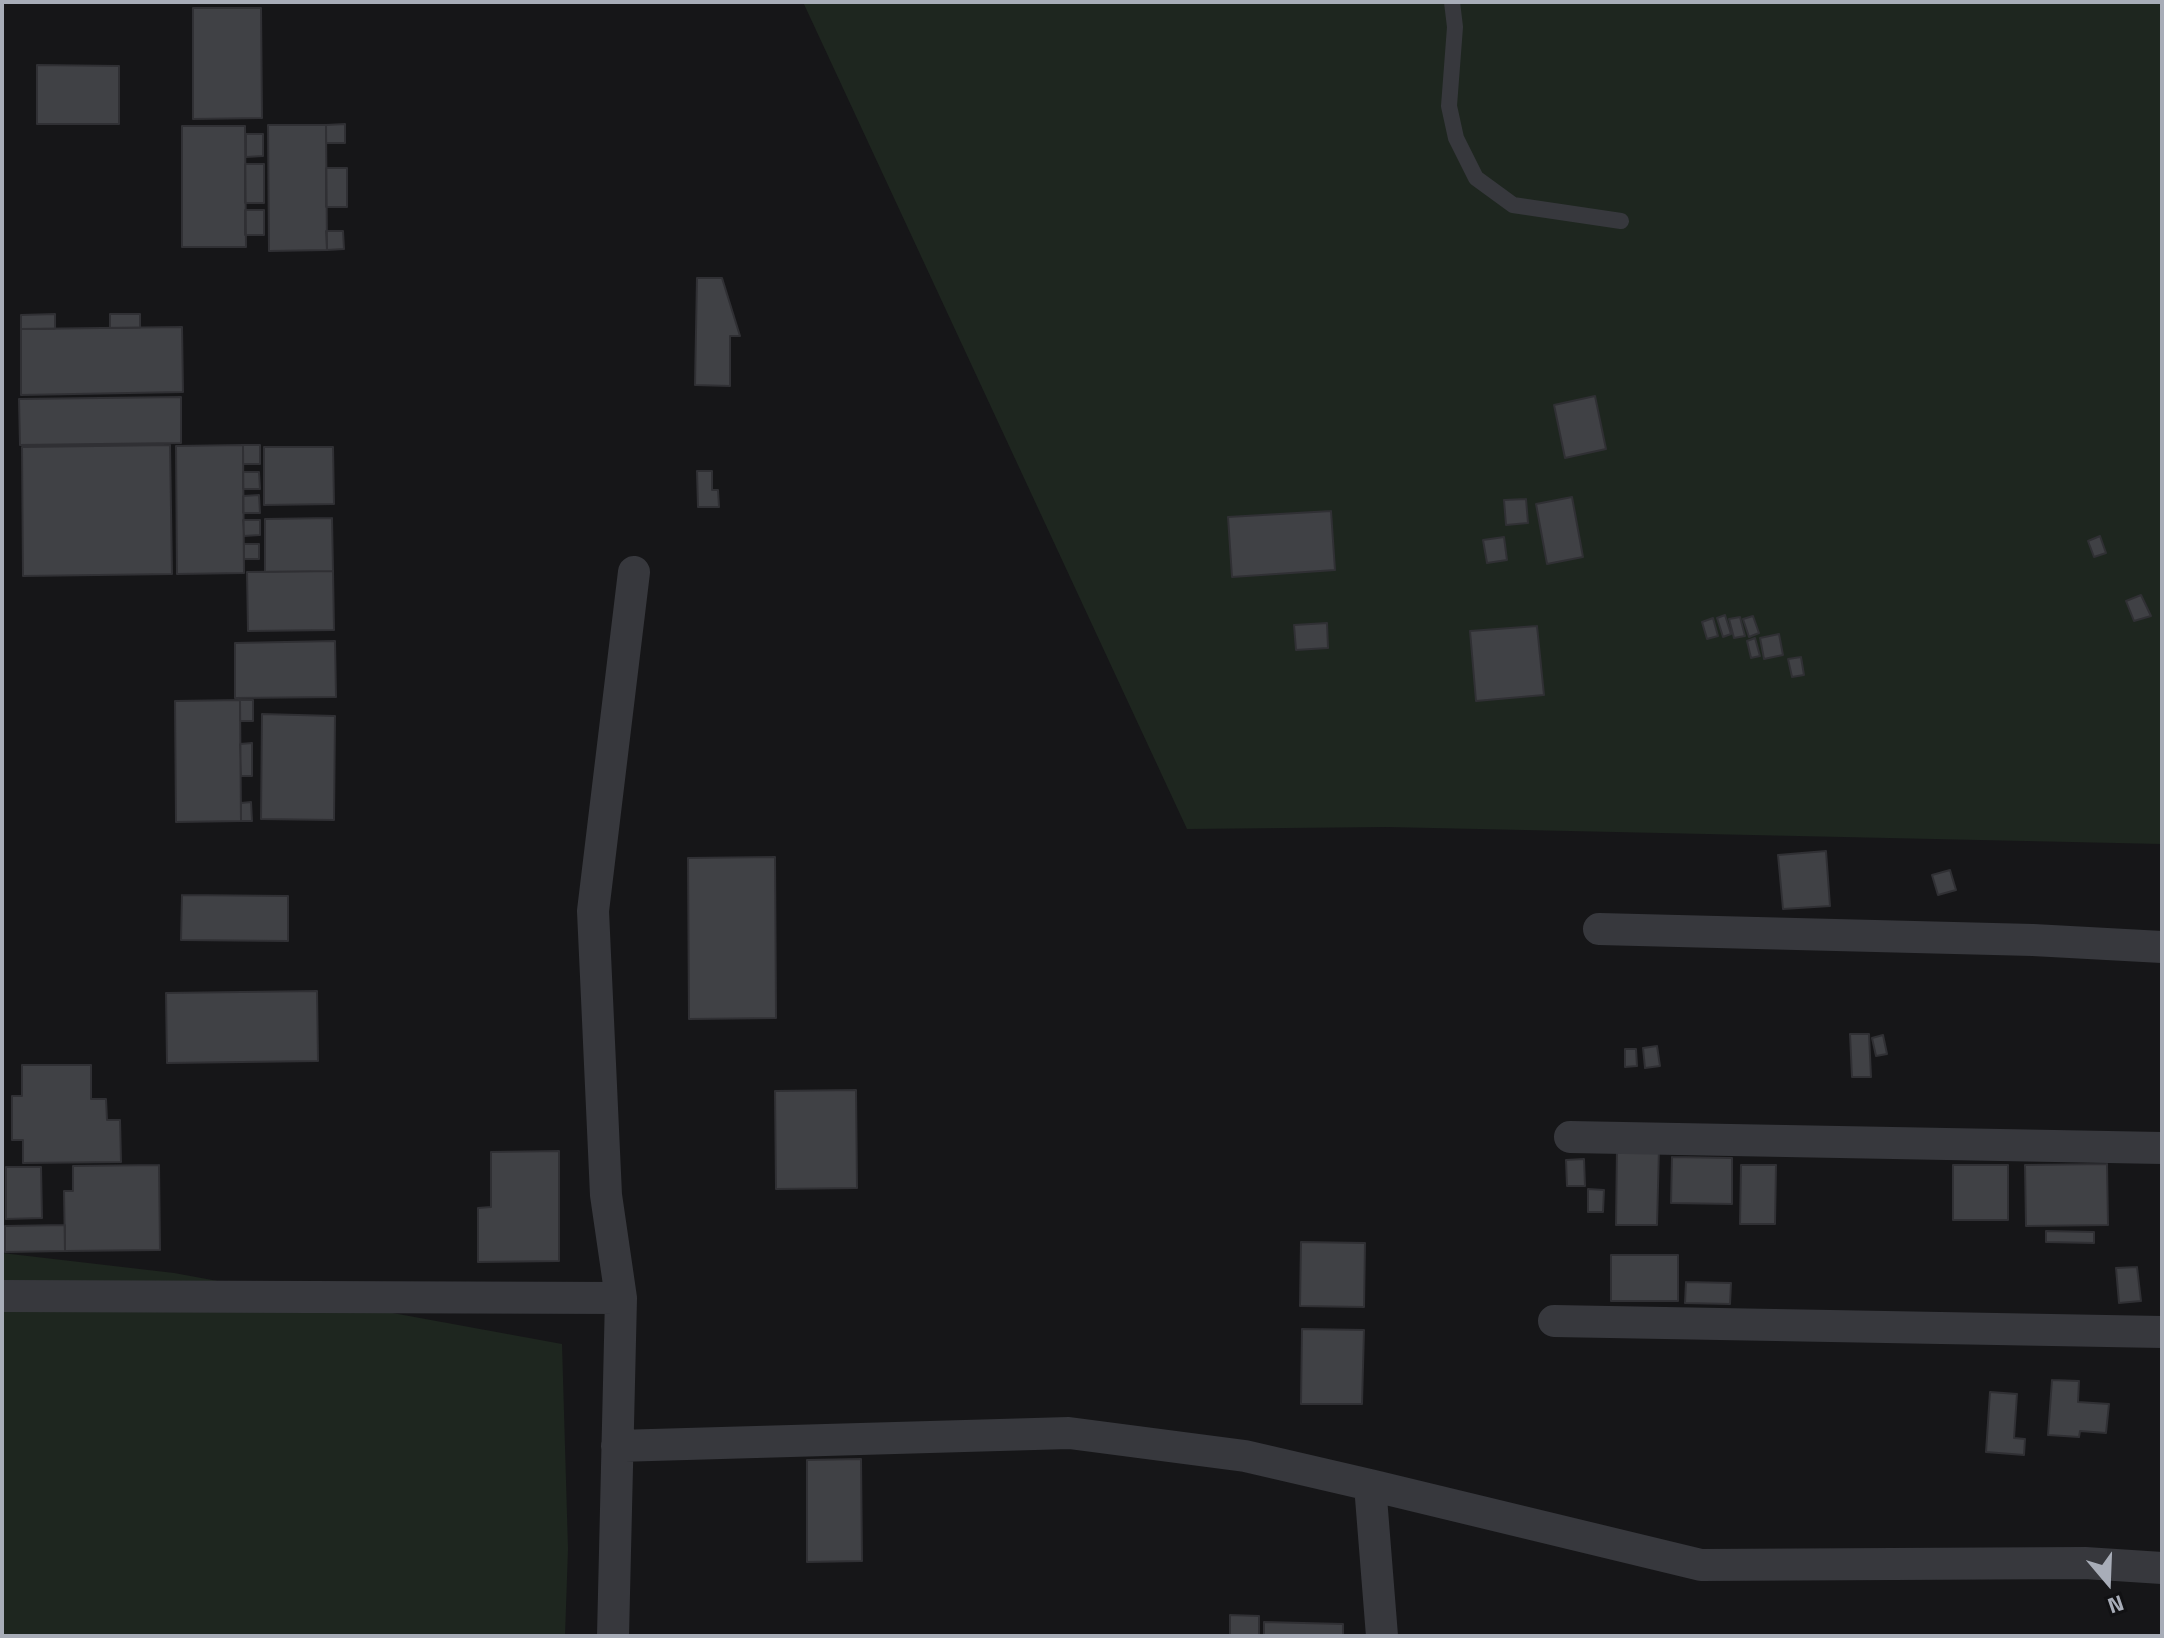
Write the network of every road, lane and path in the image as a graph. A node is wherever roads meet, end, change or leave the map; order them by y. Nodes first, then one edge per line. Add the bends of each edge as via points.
1 (1452, 2) edge
2 (1621, 221) dead end
3 (634, 572) dead end
4 (1599, 929) dead end
5 (2162, 947) edge
6 (1570, 1137) dead end
7 (2162, 1148) edge
8 (2, 1296) edge
9 (621, 1298) junction
10 (1554, 1321) dead end
11 (2162, 1332) edge
12 (617, 1446) junction
13 (1370, 1485) junction
14 (2162, 1568) edge
15 (613, 1636) edge
16 (1382, 1636) edge

1 - 2 lane via 1449,106 1456,138 1476,178 1513,205
3 - 9 street via 593,911 606,1195
4 - 5 street
6 - 7 street
8 - 9 street
9 - 12 street
10 - 11 street
12 - 13 street via 1069,1433 1245,1456
12 - 15 street
13 - 14 street via 1701,1565 2085,1563
13 - 16 street

